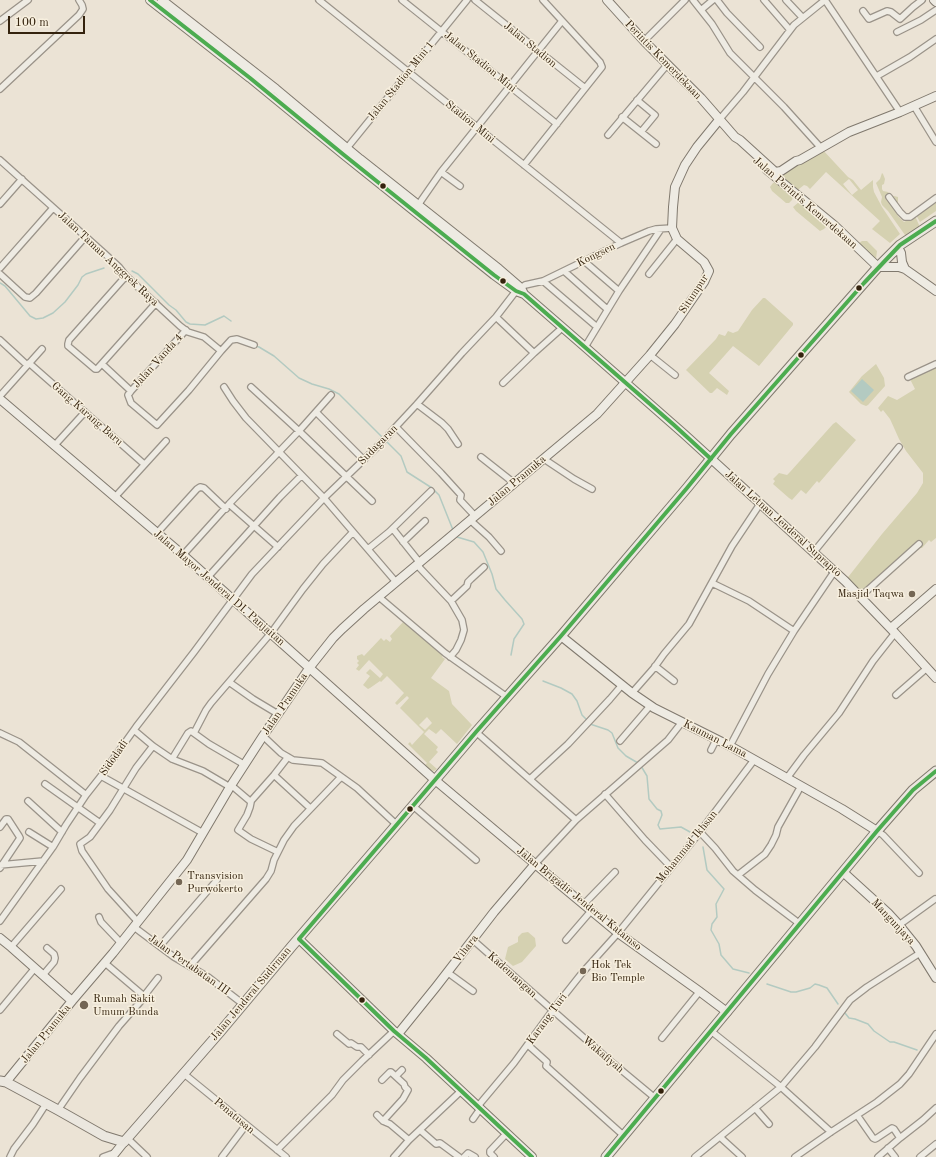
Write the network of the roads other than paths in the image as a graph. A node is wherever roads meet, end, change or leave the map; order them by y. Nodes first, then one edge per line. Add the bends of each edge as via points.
1 (28, 0) edge
2 (150, 0) edge
3 (162, 0) edge
4 (319, 0) edge
5 (402, 0) edge
6 (467, 0) edge
7 (475, 0) edge
8 (543, 0) edge
9 (607, 0) edge
10 (685, 0) edge
11 (693, 0) edge
12 (713, 0) edge
13 (717, 0) edge
14 (764, 0) edge
15 (786, 0) edge
16 (825, 0) edge
17 (922, 0) edge
18 (79, 1) edge
19 (701, 10) junction
20 (936, 10) edge
21 (863, 11) dead end
22 (176, 16) junction
23 (802, 17) junction
24 (0, 21) edge
25 (562, 21) junction
26 (790, 30) junction
27 (442, 31) junction
28 (898, 32) dead end
29 (936, 39) edge
30 (644, 41) junction
31 (215, 45) junction
32 (760, 47) dead end
33 (538, 52) junction
34 (668, 65) junction
35 (409, 72) junction
36 (877, 76) junction
37 (754, 77) junction
38 (510, 87) junction
39 (585, 88) junction
40 (0, 89) edge
41 (936, 96) edge
42 (637, 100) junction
43 (914, 106) junction
44 (900, 112) junction
45 (622, 117) junction
46 (719, 120) junction
47 (557, 124) junction
48 (477, 128) junction
49 (641, 132) junction
50 (608, 135) dead end
51 (936, 142) edge
52 (656, 144) dead end
53 (349, 146) junction
54 (821, 148) junction
55 (754, 156) junction
56 (0, 160) edge
57 (797, 163) junction
58 (524, 165) junction
59 (441, 172) junction
60 (22, 180) junction
61 (779, 181) junction
62 (460, 186) dead end
63 (889, 198) dead end
64 (936, 198) edge
65 (0, 204) edge
66 (53, 208) junction
67 (416, 208) junction
68 (936, 221) edge
69 (661, 228) junction
70 (672, 228) junction
71 (86, 236) junction
72 (677, 239) junction
73 (621, 243) junction
74 (892, 253) junction
75 (584, 261) junction
76 (878, 267) junction
77 (0, 268) edge
78 (905, 269) junction
79 (564, 271) junction
80 (0, 274) edge
81 (649, 274) dead end
82 (126, 276) junction
83 (543, 281) junction
84 (520, 291) junction
85 (619, 291) junction
86 (936, 291) edge
87 (156, 303) junction
88 (607, 309) junction
89 (496, 318) junction
90 (596, 327) junction
91 (562, 328) junction
92 (186, 330) junction
93 (0, 340) edge
94 (254, 345) dead end
95 (585, 347) junction
96 (42, 349) dead end
97 (221, 351) junction
98 (534, 353) junction
99 (650, 355) junction
100 (28, 364) junction
101 (102, 364) junction
102 (936, 364) edge
103 (675, 375) dead end
104 (908, 377) dead end
105 (503, 383) dead end
106 (626, 383) junction
107 (224, 387) dead end
108 (250, 387) dead end
109 (131, 391) junction
110 (331, 395) dead end
111 (0, 396) edge
112 (0, 399) edge
113 (417, 404) junction
114 (85, 412) junction
115 (316, 412) junction
116 (396, 427) junction
117 (299, 431) junction
118 (166, 441) dead end
119 (458, 444) dead end
120 (54, 446) junction
121 (899, 447) dead end
122 (279, 451) junction
123 (481, 457) dead end
124 (544, 459) junction
125 (711, 459) junction
126 (364, 460) junction
127 (144, 464) junction
128 (301, 476) junction
129 (347, 477) junction
130 (514, 484) junction
131 (592, 489) dead end
132 (431, 492) dead end
133 (115, 497) junction
134 (324, 498) junction
135 (372, 501) dead end
136 (760, 504) junction
137 (227, 506) junction
138 (472, 518) junction
139 (425, 521) dead end
140 (254, 526) junction
141 (393, 529) junction
142 (353, 532) junction
143 (157, 533) junction
144 (403, 542) junction
145 (919, 544) dead end
146 (278, 547) junction
147 (368, 549) junction
148 (501, 551) dead end
149 (813, 553) junction
150 (183, 555) junction
151 (418, 564) junction
152 (484, 567) dead end
153 (834, 572) junction
154 (208, 578) junction
155 (396, 582) junction
156 (712, 583) junction
157 (936, 589) edge
158 (379, 597) junction
159 (860, 597) junction
160 (232, 599) junction
161 (451, 601) junction
162 (893, 630) junction
163 (794, 631) junction
164 (271, 633) junction
165 (561, 636) junction
166 (450, 657) junction
167 (655, 666) junction
168 (310, 667) junction
169 (927, 668) junction
170 (936, 678) edge
171 (674, 681) dead end
172 (228, 682) junction
173 (622, 685) junction
174 (632, 693) junction
175 (896, 695) dead end
176 (507, 697) junction
177 (650, 706) junction
178 (278, 714) junction
179 (682, 722) junction
180 (134, 730) junction
181 (476, 732) junction
182 (0, 733) edge
183 (194, 733) junction
184 (263, 736) junction
185 (716, 740) junction
186 (620, 741) dead end
187 (153, 746) junction
188 (730, 746) junction
189 (711, 750) dead end
190 (288, 757) junction
191 (172, 759) junction
192 (754, 760) junction
193 (245, 765) junction
194 (936, 771) edge
195 (274, 775) junction
196 (101, 776) junction
197 (341, 777) junction
198 (787, 778) junction
199 (530, 779) junction
200 (435, 780) junction
201 (45, 784) dead end
202 (231, 786) junction
203 (801, 786) junction
204 (124, 789) junction
205 (605, 794) junction
206 (86, 795) junction
207 (28, 801) dead end
208 (251, 801) junction
209 (413, 806) junction
210 (78, 807) junction
211 (310, 808) junction
212 (576, 820) junction
213 (100, 823) junction
214 (397, 825) junction
215 (0, 827) edge
216 (877, 831) junction
217 (28, 832) dead end
218 (62, 832) junction
219 (700, 832) junction
220 (203, 833) junction
221 (53, 847) junction
222 (278, 852) junction
223 (476, 860) dead end
224 (43, 861) junction
225 (535, 864) junction
226 (1, 866) edge
227 (671, 867) junction
228 (615, 872) dead end
229 (842, 872) junction
230 (919, 873) dead end
231 (738, 875) junction
232 (218, 880) dead end
233 (62, 890) dead end
234 (935, 899) dead end
235 (583, 905) junction
236 (590, 911) junction
237 (99, 917) dead end
238 (0, 921) edge
239 (136, 924) junction
240 (800, 924) junction
241 (899, 925) junction
242 (618, 933) junction
243 (0, 938) edge
244 (298, 939) junction
245 (473, 940) junction
246 (566, 940) dead end
247 (121, 943) junction
248 (160, 946) junction
249 (11, 947) junction
250 (47, 948) dead end
251 (920, 953) junction
252 (105, 963) junction
253 (190, 966) junction
254 (35, 968) junction
255 (448, 972) junction
256 (43, 975) junction
257 (158, 978) dead end
258 (936, 978) edge
259 (473, 991) dead end
260 (700, 991) junction
261 (144, 996) junction
262 (72, 1001) junction
263 (243, 1004) junction
264 (0, 1010) edge
265 (552, 1011) junction
266 (726, 1012) junction
267 (711, 1031) junction
268 (396, 1032) junction
269 (337, 1034) dead end
270 (936, 1034) edge
271 (662, 1038) dead end
272 (528, 1045) junction
273 (369, 1055) junction
274 (402, 1070) dead end
275 (183, 1073) junction
276 (396, 1076) junction
277 (382, 1080) dead end
278 (3, 1081) edge
279 (781, 1087) junction
280 (461, 1091) junction
281 (655, 1098) junction
282 (46, 1104) junction
283 (479, 1108) junction
284 (755, 1108) junction
285 (936, 1108) edge
286 (58, 1110) junction
287 (377, 1114) dead end
288 (857, 1115) junction
289 (473, 1119) dead end
290 (383, 1120) junction
291 (769, 1124) dead end
292 (246, 1125) junction
293 (420, 1130) junction
294 (831, 1132) junction
295 (506, 1134) junction
296 (623, 1135) junction
297 (720, 1137) junction
298 (900, 1138) junction
299 (125, 1140) junction
300 (409, 1140) junction
301 (936, 1144) edge
302 (888, 1148) junction
303 (277, 1150) junction
304 (114, 1154) edge
305 (10, 1157) edge
306 (103, 1157) edge
307 (147, 1157) edge
308 (222, 1157) edge
309 (286, 1157) edge
310 (394, 1157) edge
311 (459, 1157) edge
312 (464, 1157) edge
313 (474, 1157) edge
314 (494, 1157) edge
315 (532, 1157) edge
316 (606, 1157) edge
317 (695, 1157) edge
318 (742, 1157) edge
319 (795, 1157) edge
320 (878, 1157) edge
321 (895, 1157) edge
322 (920, 1157) edge

1 - 24 street
2 - 22 street
3 - 22 street
4 - 35 street, Stadion Mini
5 - 27 street, Jalan Stadion Mini
6 - 27 street, Jalan Stadion Mini 1
7 - 33 street, Jalan Stadion
8 - 25 street
9 - 30 street, Perintis Kemerdekaan
10 - 30 street
11 - 19 street
12 - 19 street
13 - 32 street
14 - 26 street
15 - 23 street
16 - 23 street
16 - 36 street
17 - 21 street via 900,19 887,11 869,19
18 - 40 street via 83,9 80,15
19 - 37 street via 730,53
20 - 28 street
22 - 31 street
23 - 26 street
25 - 33 street
25 - 39 street via 602,64 601,69
26 - 37 street
27 - 35 street, Jalan Stadion Mini 1
27 - 38 street, Jalan Stadion Mini
29 - 36 street
30 - 34 street, Perintis Kemerdekaan
31 - 53 street
31 - 67 street
33 - 38 street
33 - 39 street, Jalan Stadion
34 - 42 street
34 - 46 street, Perintis Kemerdekaan
35 - 48 street, Stadion Mini
35 - 53 street, Jalan Stadion Mini 1
36 - 44 street
37 - 46 street
37 - 54 street
38 - 47 street, Jalan Stadion Mini
38 - 48 street
39 - 47 street
41 - 43 street
42 - 45 street
42 - 49 street via 654,116
43 - 44 street
43 - 51 street
44 - 54 street via 849,132
45 - 49 street
45 - 50 street
46 - 55 street, Jalan Perintis Kemerdekaan
46 - 70 street, Situmpur via 685,165 675,187
47 - 58 street
48 - 58 street, Stadion Mini
48 - 59 street
49 - 52 street
53 - 67 street
54 - 57 street
55 - 57 street, Jalan Perintis Kemerdekaan via 776,172
55 - 61 street, Jalan Perintis Kemerdekaan
56 - 60 street, Jalan Taman Anggrek Raya
57 - 61 street
58 - 73 street, Stadion Mini
59 - 62 street
59 - 67 street
60 - 65 street
60 - 66 street, Jalan Taman Anggrek Raya
61 - 76 street, Jalan Perintis Kemerdekaan via 826,218
63 - 64 street via 905,217 910,217
66 - 71 street, Jalan Taman Anggrek Raya
66 - 77 street
67 - 84 street, Jalan Letnan Jenderal Suprapto via 471,252 511,278
68 - 74 main road, Jalan Jenderal Sudirman
69 - 70 street, Kongsen
69 - 73 street, Kongsen
69 - 85 street
70 - 72 street, Situmpur
71 - 80 street via 30,298 25,297
71 - 82 street, Jalan Taman Anggrek Raya via 116,263
72 - 81 street
72 - 99 street, Situmpur via 704,262 709,271 675,324
73 - 75 street, Kongsen
74 - 76 main road, Jalan Jenderal Sudirman
74 - 78 street via 900,251
75 - 79 street, Kongsen
75 - 85 street
76 - 78 street
76 - 125 main road, Jalan Jenderal Sudirman
78 - 86 street
79 - 83 street, Kongsen
79 - 88 street
82 - 87 street, Jalan Taman Anggrek Raya
82 - 101 street via 68,342 68,346 95,369
83 - 84 street, Kongsen via 525,286
83 - 90 street
84 - 89 street, Sudagaran
84 - 91 street, Jalan Letnan Jenderal Suprapto
85 - 88 street
87 - 92 street, Jalan Taman Anggrek Raya
87 - 101 street
88 - 90 street
89 - 98 street
89 - 113 street, Sudagaran
90 - 95 street
91 - 95 street, Jalan Letnan Jenderal Suprapto
91 - 98 street
92 - 97 street, Jalan Taman Anggrek Raya via 204,337
92 - 109 street, Jalan Vanda 4
93 - 100 street
94 - 97 street via 238,338 232,340
95 - 106 street, Jalan Letnan Jenderal Suprapto
96 - 100 street
97 - 109 street, Jalan Vanda 4 via 157,425 130,400 128,395
98 - 105 street
99 - 103 street
99 - 106 street, Situmpur
100 - 111 street
100 - 114 street, Gang Karang Baru
101 - 109 street
102 - 104 street
106 - 124 street, Jalan Pramuka via 596,414
106 - 125 street, Jalan Letnan Jenderal Suprapto
107 - 122 street via 246,418
108 - 117 street
110 - 115 street
112 - 120 street, Jalan Mayor Jenderal DI. Panjaitan
113 - 116 street, Sudagaran
113 - 119 street via 442,423
114 - 120 street
114 - 127 street, Gang Karang Baru
115 - 117 street
115 - 126 street
116 - 126 street, Sudagaran
116 - 138 street via 461,495 460,500
117 - 122 street
117 - 129 street
118 - 127 street
120 - 133 street, Jalan Mayor Jenderal DI. Panjaitan
121 - 149 street
122 - 128 street
122 - 137 street
123 - 130 street
124 - 130 street, Jalan Pramuka
124 - 131 street
125 - 136 street, Jalan Letnan Jenderal Suprapto
125 - 165 main road, Jalan Jenderal Sudirman
126 - 129 street, Sudagaran
127 - 133 street
128 - 134 street
128 - 140 street
129 - 134 street, Sudagaran
129 - 135 street
130 - 138 street, Jalan Pramuka
132 - 141 street
133 - 143 street, Jalan Mayor Jenderal DI. Panjaitan
134 - 142 street
134 - 146 street, Sudagaran
136 - 149 street, Jalan Letnan Jenderal Suprapto
136 - 156 street via 732,546
137 - 140 street
137 - 143 street via 200,487
137 - 150 street
138 - 148 street
138 - 151 street, Jalan Pramuka
139 - 144 street
140 - 146 street
140 - 154 street
141 - 144 street
141 - 147 street
142 - 147 street
142 - 164 street via 323,564
143 - 150 street, Jalan Mayor Jenderal DI. Panjaitan
144 - 151 street
145 - 159 street
146 - 160 street, Sudagaran
147 - 155 street
149 - 153 street, Jalan Letnan Jenderal Suprapto
150 - 154 street, Jalan Mayor Jenderal DI. Panjaitan
151 - 155 street, Jalan Pramuka
151 - 161 street
152 - 161 street
153 - 159 street, Jalan Letnan Jenderal Suprapto
153 - 163 street
154 - 160 street, Jalan Mayor Jenderal DI. Panjaitan
155 - 158 street, Jalan Pramuka
156 - 163 street via 749,601
156 - 167 street via 689,624
157 - 162 street
158 - 166 street
158 - 168 street, Jalan Pramuka via 342,629
159 - 162 street, Jalan Letnan Jenderal Suprapto
160 - 164 street, Jalan Mayor Jenderal DI. Panjaitan
160 - 180 street, Sidodadi
161 - 166 street via 462,620 464,630 456,650
162 - 169 street, Jalan Letnan Jenderal Suprapto
162 - 198 street via 839,713
163 - 188 street
164 - 168 street, Jalan Mayor Jenderal DI. Panjaitan
164 - 172 street
165 - 173 street, Kauman Lama
165 - 176 main road, Jalan Jenderal Sudirman
166 - 176 street
167 - 171 street
167 - 174 street
168 - 178 street, Jalan Pramuka
168 - 200 street, Jalan Mayor Jenderal DI. Panjaitan
169 - 170 street, Jalan Letnan Jenderal Suprapto
169 - 175 street
172 - 178 street
172 - 183 street via 206,710
173 - 174 street, Kauman Lama
173 - 199 street via 568,744
174 - 177 street, Kauman Lama
176 - 181 main road, Jalan Jenderal Sudirman
177 - 179 street, Kauman Lama
177 - 186 street
178 - 184 street, Jalan Pramuka
179 - 185 street, Kauman Lama
179 - 205 street via 668,740
180 - 187 street
180 - 196 street, Sidodadi
181 - 199 street
181 - 200 main road, Jalan Jenderal Sudirman
182 - 206 street via 19,742
183 - 191 street via 188,733
183 - 193 street
184 - 190 street via 281,754
184 - 193 street, Jalan Pramuka
185 - 188 street, Kauman Lama
185 - 189 street
187 - 191 street
187 - 204 street
188 - 192 street, Kauman Lama
190 - 195 street
190 - 197 street via 293,760 322,763
191 - 202 street
192 - 198 street, Kauman Lama
192 - 219 street, Mohammad Ikhsan
193 - 202 street, Jalan Pramuka
194 - 216 main road via 913,790
195 - 208 street
195 - 211 street
196 - 204 street
196 - 206 street, Sidodadi
197 - 211 street
197 - 214 street via 357,788
198 - 203 street, Kauman Lama
199 - 212 street
200 - 209 main road, Jalan Jenderal Sudirman
200 - 225 street, Jalan Brigadir Jenderal Katamso
201 - 210 street
202 - 208 street
202 - 220 street, Jalan Pramuka
203 - 216 street, Kauman Lama
203 - 231 street via 778,827 772,845 765,854
204 - 213 street
204 - 220 street
205 - 212 street
205 - 227 street
206 - 210 street, Sidodadi
207 - 218 street
208 - 222 street via 238,830
209 - 214 main road, Jalan Jenderal Sudirman
209 - 223 street
210 - 213 street
210 - 218 street, Sidodadi
211 - 222 street via 294,826
212 - 225 street
213 - 239 street, Jalan Pertabatan III via 80,846 108,889
214 - 244 main road, Jalan Jenderal Sudirman
215 - 226 street via 8,819 20,838
216 - 229 main road
216 - 230 street
217 - 221 street
218 - 221 street, Sidodadi
219 - 227 street, Mohammad Ikhsan
219 - 231 street
220 - 239 street, Jalan Pramuka via 187,860
221 - 224 street, Sidodadi
222 - 253 street via 266,879
224 - 226 street
224 - 238 street, Sidodadi
225 - 235 street, Jalan Brigadir Jenderal Katamso
225 - 245 street, Vihara
227 - 242 street, Mohammad Ikhsan
228 - 235 street
229 - 240 main road
229 - 241 street, Mangunjaya
231 - 240 street
232 - 248 street
233 - 249 street
234 - 241 street
235 - 236 street, Jalan Brigadir Jenderal Katamso
236 - 242 street, Jalan Brigadir Jenderal Katamso
236 - 246 street
237 - 247 street
239 - 247 street, Jalan Pramuka
239 - 248 street, Jalan Pertabatan III
240 - 266 main road
241 - 251 street, Mangunjaya
242 - 260 street, Jalan Brigadir Jenderal Katamso
242 - 265 street, Karang Turi
243 - 249 street
244 - 263 main road, Jalan Jenderal Sudirman
244 - 268 street
245 - 255 street, Vihara
245 - 265 street, Kademangan
247 - 252 street, Jalan Pramuka
248 - 253 street, Jalan Pertabatan III
249 - 254 street
250 - 256 street via 56,958
251 - 258 street, Mangunjaya
251 - 279 street via 850,1000
252 - 261 street
252 - 262 street, Jalan Pramuka
253 - 263 street, Jalan Pertabatan III
254 - 256 street
254 - 264 street
255 - 259 street
255 - 268 street, Vihara
256 - 262 street
257 - 261 street
260 - 266 street, Jalan Brigadir Jenderal Katamso
260 - 271 street
261 - 286 street
262 - 278 street, Jalan Pramuka
263 - 275 main road, Jalan Jenderal Sudirman
265 - 272 street, Karang Turi
265 - 281 street, Wakafiyah
266 - 267 main road
267 - 279 street
267 - 281 main road
268 - 273 street
268 - 280 street
269 - 273 street via 349,1044 361,1047
270 - 288 street via 900,1084
272 - 283 street, Karang Turi
272 - 296 street via 547,1062 546,1066
273 - 303 street
274 - 276 street
275 - 292 street, Penatusan
275 - 299 main road, Jalan Jenderal Sudirman
276 - 277 street via 390,1072
276 - 290 street via 408,1092
278 - 282 main road
279 - 284 street
279 - 294 street
280 - 283 street
280 - 293 street
281 - 296 main road
282 - 286 main road
282 - 305 street
283 - 289 street, Karang Turi
283 - 295 street
284 - 291 street
284 - 297 street
285 - 298 street
286 - 299 main road via 104,1136
287 - 290 street
288 - 294 street
288 - 298 street via 873,1138 892,1128
290 - 300 street
292 - 303 street, Penatusan
292 - 308 street
293 - 300 street
293 - 311 street via 436,1144 440,1143
294 - 319 street
295 - 314 street via 490,1151
295 - 315 street
296 - 316 main road
297 - 317 street
297 - 318 street
298 - 302 street
299 - 304 street
299 - 307 street
300 - 310 street
301 - 322 street
302 - 320 street
302 - 321 street
303 - 309 street, Penatusan
304 - 306 street
312 - 313 street via 468,1153

